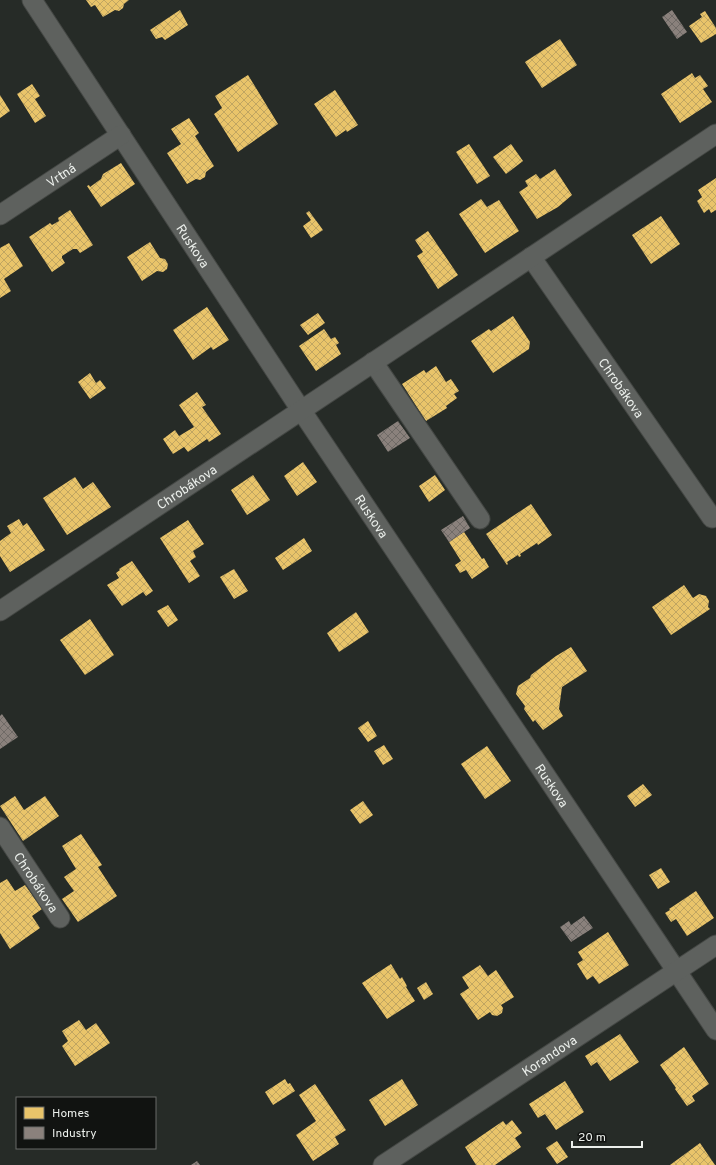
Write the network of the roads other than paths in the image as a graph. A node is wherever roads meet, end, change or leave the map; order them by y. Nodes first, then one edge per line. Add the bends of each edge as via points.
1 (32, 0) edge
2 (716, 134) edge
3 (121, 135) junction
4 (0, 215) edge
5 (531, 257) junction
6 (373, 362) junction
7 (301, 410) junction
8 (712, 518) dead end
9 (480, 519) dead end
10 (0, 611) edge
11 (0, 827) edge
12 (60, 918) dead end
13 (716, 945) edge
14 (677, 972) junction
15 (716, 1030) edge
16 (383, 1165) edge

1 - 3 street, Ruskova
2 - 5 street, Chrobákova
3 - 4 street, Vrtná
3 - 7 street, Ruskova
5 - 6 street, Chrobákova
5 - 8 street, Chrobákova
6 - 7 street, Chrobákova
6 - 9 street
7 - 10 street, Chrobákova
7 - 14 street, Ruskova
11 - 12 street, Chrobákova
13 - 14 street, Korandova
14 - 15 street, Ruskova
14 - 16 street, Korandova

